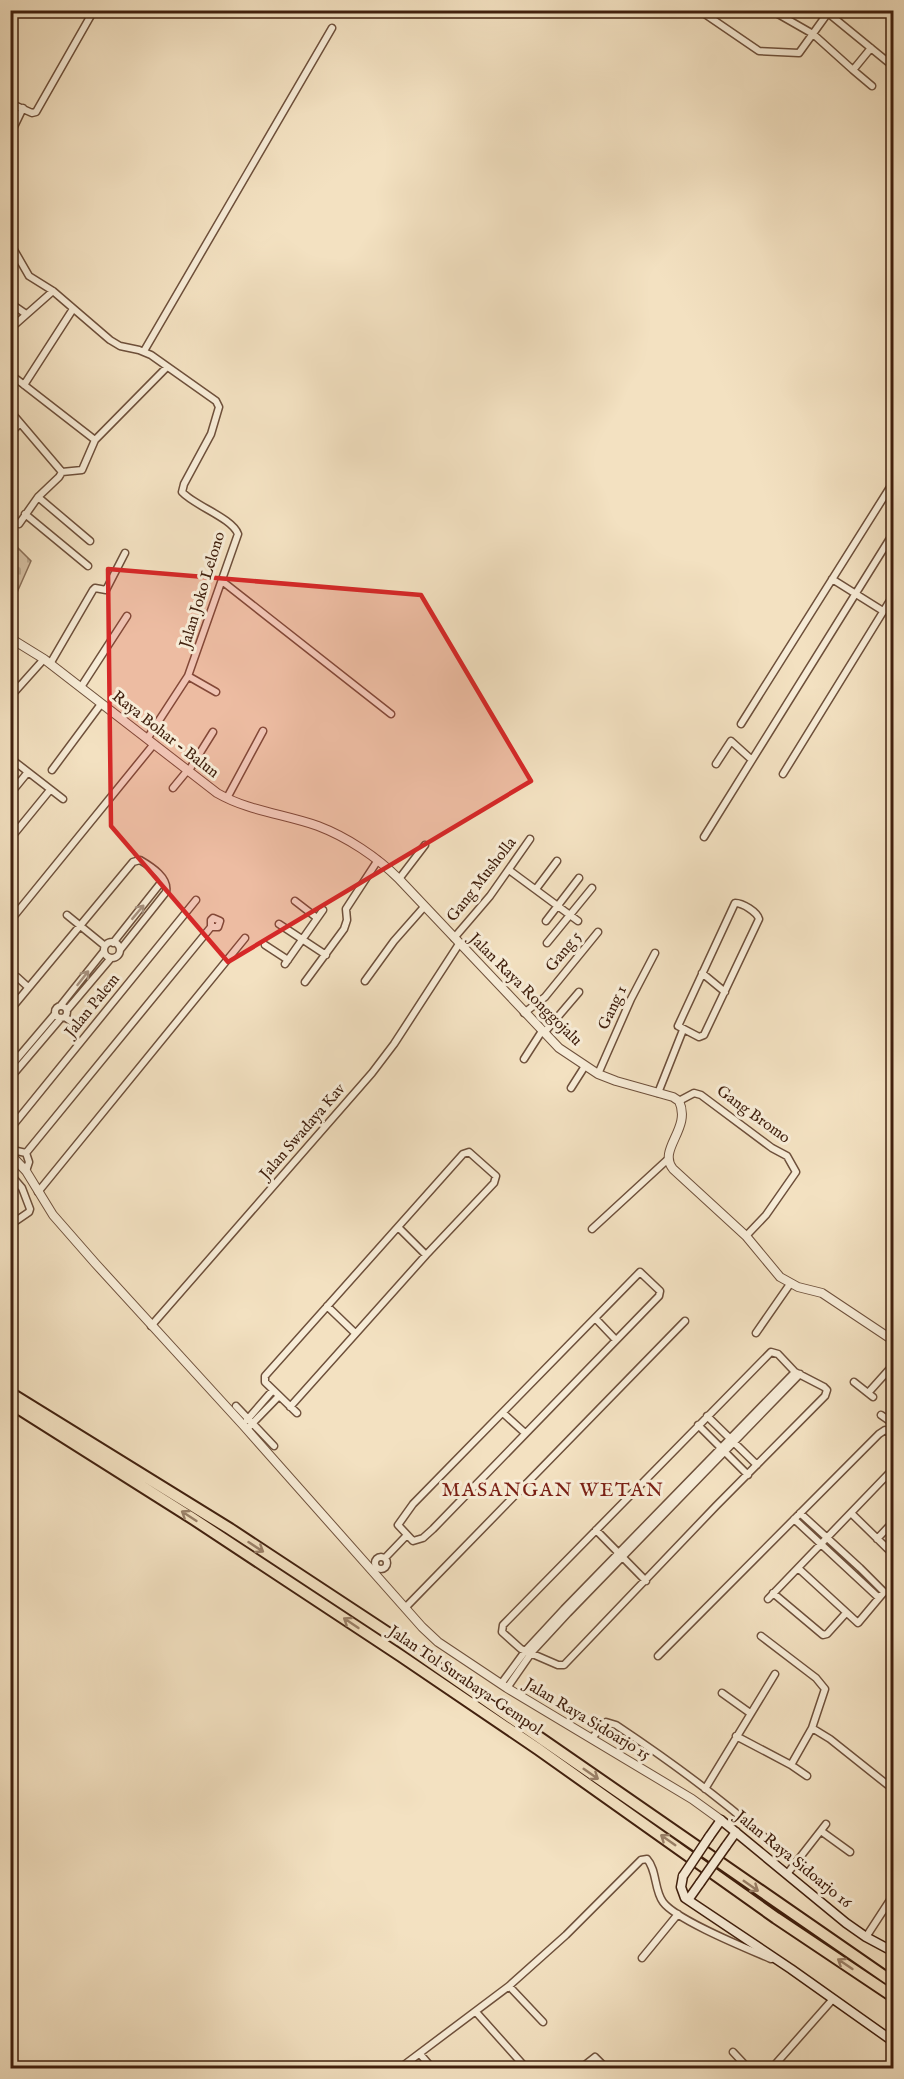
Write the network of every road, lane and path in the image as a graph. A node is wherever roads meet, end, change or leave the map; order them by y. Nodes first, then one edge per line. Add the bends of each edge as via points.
1 (94, 10) edge
2 (699, 10) edge
3 (771, 10) edge
4 (813, 10) edge
5 (828, 14) edge
6 (332, 28) dead end
7 (813, 34) junction
8 (871, 48) junction
9 (894, 67) edge
10 (853, 70) junction
11 (872, 87) dead end
12 (10, 103) edge
13 (23, 108) junction
14 (10, 135) edge
15 (10, 243) edge
16 (53, 291) junction
17 (10, 303) edge
18 (74, 309) junction
19 (26, 314) junction
20 (10, 329) edge
21 (144, 351) junction
22 (167, 367) junction
23 (10, 374) edge
24 (24, 386) junction
25 (10, 411) edge
26 (20, 423) junction
27 (10, 434) edge
28 (95, 440) junction
29 (62, 472) junction
30 (894, 481) edge
31 (38, 498) junction
32 (25, 514) junction
33 (19, 524) dead end
34 (894, 532) edge
35 (90, 541) dead end
36 (125, 553) dead end
37 (88, 566) dead end
38 (832, 579) junction
39 (222, 580) junction
40 (854, 593) junction
41 (894, 594) edge
42 (883, 611) junction
43 (127, 616) dead end
44 (10, 638) edge
45 (47, 661) junction
46 (188, 676) junction
47 (81, 687) junction
48 (216, 692) dead end
49 (10, 697) edge
50 (101, 704) junction
51 (391, 714) dead end
52 (741, 724) dead end
53 (263, 731) dead end
54 (213, 732) dead end
55 (151, 741) junction
56 (754, 757) junction
57 (10, 758) edge
58 (716, 764) dead end
59 (52, 770) dead end
60 (28, 772) junction
61 (188, 772) junction
62 (783, 774) dead end
63 (173, 788) dead end
64 (50, 790) junction
65 (10, 794) edge
66 (227, 798) junction
67 (63, 799) dead end
68 (317, 826) joint
69 (705, 837) dead end
70 (10, 839) edge
71 (530, 839) dead end
72 (425, 845) dead end
73 (378, 860) junction
74 (557, 861) dead end
75 (509, 870) junction
76 (579, 878) dead end
77 (399, 879) junction
78 (163, 880) junction
79 (592, 888) dead end
80 (536, 890) junction
81 (196, 900) dead end
82 (295, 901) dead end
83 (558, 906) junction
84 (424, 907) junction
85 (323, 910) dead end
86 (67, 915) dead end
87 (570, 915) junction
88 (317, 918) junction
89 (10, 921) edge
90 (546, 921) dead end
91 (578, 921) dead end
92 (279, 924) dead end
93 (79, 925) junction
94 (211, 927) dead end
95 (598, 932) dead end
96 (245, 938) dead end
97 (302, 939) junction
98 (457, 941) junction
99 (113, 943) junction
100 (547, 943) dead end
101 (265, 945) dead end
102 (105, 949) junction
103 (120, 950) junction
104 (656, 953) dead end
105 (326, 955) junction
106 (111, 958) junction
107 (702, 973) junction
108 (17, 977) dead end
109 (365, 981) dead end
110 (305, 982) dead end
111 (28, 987) junction
112 (579, 992) dead end
113 (725, 992) junction
114 (10, 1010) edge
115 (62, 1013) junction
116 (524, 1013) junction
117 (76, 1024) dead end
118 (683, 1030) junction
119 (543, 1032) junction
120 (524, 1059) dead end
121 (585, 1066) junction
122 (10, 1067) edge
123 (598, 1074) junction
124 (11, 1077) edge
125 (571, 1088) dead end
126 (658, 1093) junction
127 (679, 1101) junction
128 (10, 1129) edge
129 (26, 1153) junction
130 (10, 1154) edge
131 (668, 1160) junction
132 (26, 1171) junction
133 (10, 1174) edge
134 (38, 1192) junction
135 (10, 1225) edge
136 (398, 1227) junction
137 (592, 1229) dead end
138 (746, 1236) junction
139 (426, 1255) junction
140 (790, 1284) junction
141 (327, 1306) junction
142 (595, 1318) junction
143 (685, 1321) dead end
144 (151, 1326) junction
145 (356, 1333) junction
146 (756, 1333) dead end
147 (615, 1339) junction
148 (894, 1341) edge
149 (894, 1364) edge
150 (798, 1373) junction
151 (854, 1382) dead end
152 (273, 1390) junction
153 (10, 1393) edge
154 (279, 1396) junction
155 (10, 1403) edge
156 (236, 1406) dead end
157 (290, 1407) junction
158 (297, 1413) dead end
159 (503, 1413) junction
160 (881, 1415) dead end
161 (707, 1416) junction
162 (248, 1424) junction
163 (894, 1424) edge
164 (698, 1425) junction
165 (525, 1432) junction
166 (894, 1435) edge
167 (732, 1441) junction
168 (274, 1446) dead end
169 (723, 1450) junction
170 (757, 1465) junction
171 (894, 1468) edge
172 (748, 1475) junction
173 (800, 1513) junction
174 (852, 1514) junction
175 (794, 1519) junction
176 (894, 1521) edge
177 (596, 1530) junction
178 (406, 1535) junction
179 (827, 1539) junction
180 (877, 1539) junction
181 (822, 1544) junction
182 (620, 1555) junction
183 (894, 1555) edge
184 (798, 1568) junction
185 (374, 1569) junction
186 (646, 1581) junction
187 (773, 1593) junction
188 (879, 1598) junction
189 (768, 1599) dead end
190 (405, 1608) junction
191 (846, 1613) junction
192 (760, 1636) dead end
193 (529, 1651) junction
194 (658, 1656) dead end
195 (775, 1674) dead end
196 (504, 1686) junction
197 (722, 1693) dead end
198 (750, 1713) junction
199 (812, 1728) junction
200 (736, 1736) junction
201 (592, 1738) junction
202 (791, 1765) junction
203 (807, 1776) dead end
204 (705, 1789) junction
205 (894, 1790) edge
206 (721, 1820) junction
207 (826, 1824) dead end
208 (821, 1831) junction
209 (736, 1832) junction
210 (770, 1842) dead end
211 (850, 1852) dead end
212 (787, 1874) junction
213 (894, 1894) edge
214 (688, 1900) junction
215 (678, 1914) junction
216 (866, 1937) junction
217 (894, 1952) edge
218 (642, 1958) dead end
219 (791, 1969) junction
220 (894, 1983) edge
221 (509, 1986) junction
222 (894, 1997) edge
223 (833, 1999) junction
224 (477, 2012) junction
225 (543, 2022) dead end
226 (894, 2042) edge
227 (733, 2052) dead end
228 (420, 2054) junction
229 (400, 2068) edge
230 (432, 2068) edge
231 (526, 2068) edge
232 (581, 2068) edge
233 (606, 2068) edge
234 (748, 2068) edge
235 (772, 2068) edge

1 - 13 street via 37,111 32,113
2 - 7 street via 759,51 799,53
3 - 7 street
4 - 5 street
5 - 7 street
5 - 8 street
6 - 21 street
7 - 10 street
8 - 9 street
8 - 10 street
10 - 11 street
12 - 13 street
13 - 14 street
15 - 16 street via 26,273
16 - 18 street
16 - 19 street
17 - 19 street
18 - 21 street via 117,344
18 - 24 street
19 - 20 street
21 - 22 street
22 - 28 street
22 - 39 street, Jalan Joko Lelono via 218,404 211,434 182,492 237,531
23 - 24 street
24 - 28 street
25 - 26 street
26 - 27 street
26 - 29 street
28 - 29 street via 81,470
29 - 31 street
30 - 38 street
31 - 32 street
31 - 35 street
32 - 33 street
32 - 37 street
34 - 40 street
36 - 45 street via 106,590 93,590
38 - 40 street
38 - 52 street
39 - 46 street, Jalan Joko Lelono
39 - 51 street
40 - 42 street
40 - 56 street
41 - 42 street
42 - 62 street
43 - 47 street
44 - 45 street, Raya Bohar - Balun
45 - 47 street, Raya Bohar - Balun
45 - 49 street
46 - 48 street
46 - 55 street, Jalan Joko Lelono
47 - 50 street, Raya Bohar - Balun
50 - 55 street, Raya Bohar - Balun
50 - 59 street
53 - 66 street
54 - 61 street
55 - 61 street, Raya Bohar - Balun
55 - 89 street, Jalan Joko Lelono
56 - 58 street via 731,741
56 - 69 street
57 - 60 street
60 - 64 street
60 - 65 street
61 - 63 street
61 - 66 street, Raya Bohar - Balun
64 - 67 street
64 - 70 street
66 - 68 street, Raya Bohar - Balun
68 - 73 street, Jalan Raya Ronggojalu
71 - 75 street, Gang Musholla
72 - 77 street
73 - 77 street, Jalan Raya Ronggojalu
73 - 105 street via 346,909 344,929
74 - 80 street
75 - 80 street
75 - 98 street, Gang Musholla
76 - 83 street
77 - 84 street, Jalan Raya Ronggojalu
78 - 93 street via 140,860 133,862
99 -> 78 street
78 - 103 street via 166,892
79 - 87 street
80 - 83 street
81 - 128 street, Jalan Palem
82 - 88 street
83 - 87 street
83 - 90 street
84 - 98 street, Jalan Raya Ronggojalu
84 - 109 street
85 - 88 street
86 - 93 street
87 - 91 street
87 - 100 street
88 - 97 street
92 - 97 street
93 - 102 street
93 - 111 street
94 - 129 street
95 - 116 street, Gang 5 via 544,997
96 - 134 street
97 - 101 street via 287,962
97 - 105 street
98 - 116 street, Jalan Raya Ronggojalu
98 - 144 street, Jalan Swadaya Kav via 372,1073
99 - 102 street
99 - 103 street
102 - 106 street via 106,956
115 -> 102 street
103 - 106 street
104 - 123 street, Gang 1
105 - 110 street
106 - 115 street
107 - 113 street
107 - 113 street via 735,903 758,915
107 - 118 street via 678,1026
108 - 111 street
111 - 114 street
112 - 119 street
113 - 118 street via 702,1036
115 - 117 street
115 - 122 street
115 - 124 street
116 - 119 street, Jalan Raya Ronggojalu
118 - 126 street
119 - 120 street
119 - 121 street, Jalan Raya Ronggojalu
121 - 123 street, Jalan Raya Ronggojalu
121 - 125 street
123 - 126 street, Jalan Raya Ronggojalu
126 - 127 street, Jalan Raya Ronggojalu
127 - 131 street via 682,1120
127 - 138 street, Gang Bromo via 694,1093 701,1095 787,1156 796,1172
129 - 130 street
129 - 132 street
130 - 132 street, Jalan Raya Sidoarjo 15
131 - 137 street
131 - 138 street via 673,1170
132 - 134 street, Jalan Raya Sidoarjo 15
133 - 135 street via 22,1188 30,1209
134 - 144 street, Jalan Raya Sidoarjo 15 via 53,1215
136 - 139 street
136 - 139 street via 463,1154 469,1152 496,1176 494,1183
136 - 141 street
138 - 140 street
139 - 145 street
140 - 146 street
140 - 148 street via 822,1293
141 - 145 street
141 - 152 street via 266,1376
142 - 147 street
142 - 147 street via 643,1273 660,1294
142 - 159 street
143 - 190 street
144 - 162 street, Jalan Raya Sidoarjo 15
145 - 157 street
147 - 165 street
149 - 151 street via 871,1395
150 - 161 street via 778,1354 769,1353
150 - 167 street
150 - 170 street via 824,1386 827,1394
152 - 154 street
152 - 162 street
153 -> 220 highway, Jalan Tol Surabaya–Gempol via 230,1529 400,1641
154 - 157 street
154 - 162 street
222 -> 155 highway, Jalan Tol Surabaya–Gempol via 430,1676 211,1530
156 - 162 street
157 - 158 street
159 - 165 street
159 - 178 street via 399,1521
160 - 163 street
161 - 164 street
161 - 167 street
162 - 168 street
162 - 185 street, Jalan Raya Sidoarjo 15
164 - 169 street
164 - 177 street
165 - 178 street via 434,1529 416,1541
166 - 173 street via 885,1430 879,1434
167 - 169 street
167 - 170 street
169 - 172 street
169 - 182 street
170 - 172 street
171 - 174 street
172 - 186 street
173 - 175 street
173 - 179 street
174 - 179 street
174 - 180 street
175 - 181 street
175 - 194 street
176 - 180 street
177 - 182 street
177 - 193 street via 502,1628 516,1646
178 - 185 street via 385,1558 385,1567
179 - 181 street
179 - 188 street via 883,1590
180 - 183 street
181 - 184 street
181 - 188 street
182 - 186 street
182 - 193 street
184 - 187 street
184 - 191 street
185 - 190 street, Jalan Raya Sidoarjo 15
186 - 193 street via 564,1665
187 - 189 street
187 - 191 street via 823,1635
188 - 191 street via 860,1622
190 - 196 street, Jalan Raya Sidoarjo 15 via 438,1642
192 - 199 street via 824,1685 825,1693
193 - 196 street
195 - 198 street
196 - 201 street, Jalan Raya Sidoarjo 15
197 - 198 street
198 - 200 street
199 - 202 street
199 - 205 street
200 - 202 street
200 - 204 street
201 - 204 street via 610,1722
201 - 206 street, Jalan Raya Sidoarjo 15
202 - 203 street
204 - 210 street
206 - 209 main road, Jalan Raya Sidoarjo 16
206 - 214 main road, bridge via 683,1875 681,1893
207 - 208 street
208 - 211 street
208 - 212 street
209 - 212 main road, Jalan Raya Sidoarjo 16
209 - 214 main road, bridge
212 - 216 main road, Jalan Raya Sidoarjo 16
213 - 216 street
214 - 219 main road
215 - 218 street
215 - 219 street
215 - 221 street via 663,1901 649,1861 641,1860
216 - 217 main road, Jalan Raya Sidoarjo 16
219 - 223 main road
221 - 224 street
221 - 225 street
223 - 226 main road
223 - 235 street
224 - 228 street
224 - 231 street
227 - 234 street
228 - 229 street
228 - 230 street
232 - 233 street via 595,2057

